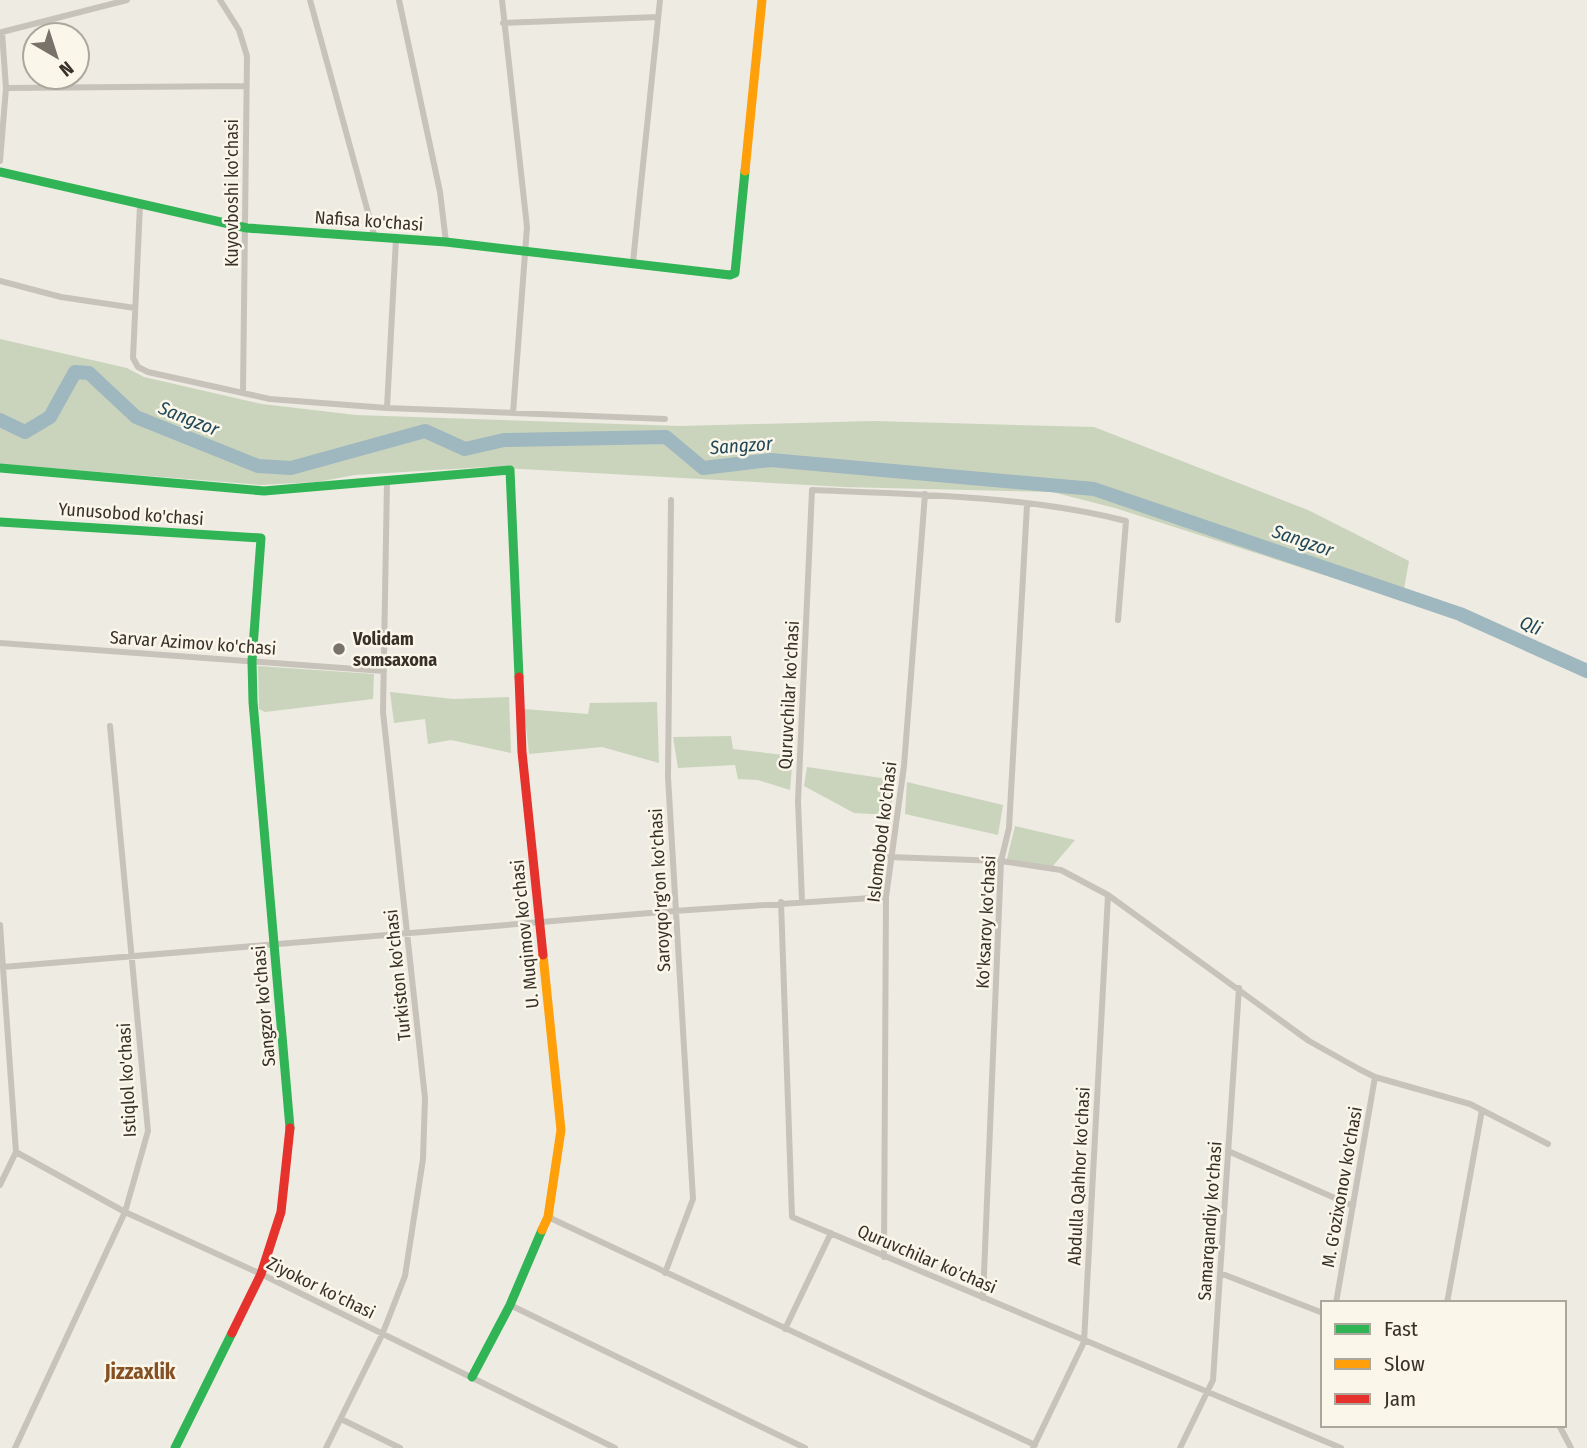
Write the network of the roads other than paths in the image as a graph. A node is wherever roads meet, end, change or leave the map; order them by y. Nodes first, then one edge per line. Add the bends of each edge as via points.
1 (127, 0) edge
2 (220, 0) edge
3 (310, 0) edge
4 (399, 0) edge
5 (502, 0) edge
6 (660, 0) edge
7 (762, 0) edge
8 (658, 17) junction
9 (503, 23) junction
10 (2, 54) edge
11 (246, 86) junction
12 (6, 88) junction
13 (0, 161) edge
14 (0, 172) edge
15 (140, 205) junction
16 (247, 228) junction
17 (375, 238) junction
18 (396, 239) junction
19 (446, 242) junction
20 (523, 252) junction
21 (633, 262) junction
22 (0, 281) edge
23 (135, 308) junction
24 (243, 392) junction
25 (387, 408) junction
26 (513, 413) junction
27 (665, 419) dead end
28 (0, 468) edge
29 (387, 481) junction
30 (925, 494) junction
31 (671, 500) dead end
32 (1027, 505) junction
33 (0, 522) edge
34 (261, 538) joint
35 (1118, 620) dead end
36 (0, 643) edge
37 (252, 661) junction
38 (384, 671) junction
39 (110, 726) dead end
40 (889, 857) junction
41 (1001, 861) junction
42 (1108, 895) junction
43 (886, 897) junction
44 (802, 901) junction
45 (781, 902) junction
46 (674, 911) junction
47 (540, 923) junction
48 (0, 925) edge
49 (407, 934) junction
50 (275, 946) junction
51 (131, 957) junction
52 (3, 967) junction
53 (1239, 988) junction
54 (1375, 1077) junction
55 (1482, 1110) junction
56 (1548, 1144) dead end
57 (1228, 1151) junction
58 (16, 1152) junction
59 (0, 1185) edge
60 (1353, 1206) junction
61 (125, 1212) junction
62 (548, 1217) junction
63 (831, 1233) junction
64 (884, 1257) junction
65 (665, 1273) junction
66 (1220, 1273) junction
67 (261, 1274) junction
68 (983, 1298) junction
69 (1336, 1301) edge
70 (1447, 1301) edge
71 (510, 1305) junction
72 (1321, 1312) edge
73 (785, 1328) junction
74 (382, 1335) junction
75 (1084, 1342) junction
76 (472, 1377) junction
77 (1207, 1393) junction
78 (341, 1419) junction
79 (1560, 1427) edge
80 (1034, 1447) edge
81 (15, 1448) edge
82 (175, 1448) edge
83 (327, 1448) edge
84 (400, 1448) edge
85 (615, 1448) edge
86 (805, 1448) edge
87 (1180, 1448) edge
88 (1341, 1448) edge
89 (1571, 1448) edge

1 - 10 street via 2,32
2 - 11 street, Kuyovboshi ko'chasi via 239,30 247,56
3 - 17 street
4 - 19 street via 440,192
5 - 9 street
6 - 8 street
7 - 21 street, Nafisa ko'chasi via 735,273
8 - 9 street
8 - 21 street
9 - 20 street via 527,227
10 - 12 street
11 - 12 street
11 - 16 street, Kuyovboshi ko'chasi
12 - 13 street
14 - 15 street, Nafisa ko'chasi
15 - 16 street, Nafisa ko'chasi
15 - 23 street
16 - 17 street, Nafisa ko'chasi
16 - 24 street, Kuyovboshi ko'chasi
17 - 18 street, Nafisa ko'chasi
18 - 19 street, Nafisa ko'chasi
18 - 25 street
19 - 20 street, Nafisa ko'chasi
20 - 21 street, Nafisa ko'chasi
20 - 26 street
22 - 23 street via 61,297
23 - 24 street via 132,358 138,368
24 - 25 street via 270,399
25 - 26 street
26 - 27 street
28 - 29 street via 264,491
29 - 38 street, Turkiston ko'chasi
29 - 47 street, U. Muqimov ko'chasi via 510,470 522,752
30 - 32 street
30 - 40 street, Islomobod ko'chasi via 904,766
30 - 44 street, Quruvchilar ko'chasi via 812,491 798,801
31 - 46 street, Saroyqo'rg'on ko'chasi via 668,777
32 - 35 street via 1084,510 1126,521
32 - 41 street, Ko'ksaroy ko'chasi via 1009,828
33 - 34 street, Yunusobod ko'chasi
34 - 37 street, Sangzor ko'chasi
36 - 37 street, Sarvar Azimov ko'chasi
37 - 38 street, Sarvar Azimov ko'chasi
37 - 50 street, Sangzor ko'chasi
38 - 49 street, Turkiston ko'chasi via 383,712
39 - 51 street, Istiqlol ko'chasi
40 - 41 street
40 - 43 street, Islomobod ko'chasi
41 - 42 street via 1061,870
41 - 68 street, Ko'ksaroy ko'chasi
42 - 53 street
42 - 75 street, Abdulla Qahhor ko'chasi
43 - 44 street
43 - 64 street, Islomobod ko'chasi
44 - 45 street
45 - 46 street
45 - 63 street, Quruvchilar ko'chasi via 792,1217
46 - 47 street
46 - 65 street, Saroyqo'rg'on ko'chasi via 693,1199
47 - 49 street
47 - 62 street, U. Muqimov ko'chasi via 561,1130
48 - 52 street
49 - 50 street
49 - 74 street, Turkiston ko'chasi via 425,1098 423,1159 405,1276
50 - 51 street
50 - 67 street, Sangzor ko'chasi via 290,1133 281,1212
51 - 52 street
51 - 61 street, Istiqlol ko'chasi via 148,1131
52 - 58 street
53 - 54 street via 1309,1041
53 - 57 street, Samarqandiy ko'chasi
54 - 55 street
54 - 60 street, M. G'ozixonov ko'chasi
55 - 56 street
55 - 70 street
57 - 60 street
57 - 66 street, Samarqandiy ko'chasi
58 - 59 street
58 - 61 street, Ziyokor ko'chasi
60 - 69 street, M. G'ozixonov ko'chasi
61 - 67 street, Ziyokor ko'chasi
61 - 81 street, Istiqlol ko'chasi
62 - 65 street
62 - 71 street, U. Muqimov ko'chasi
63 - 64 street, Quruvchilar ko'chasi
63 - 73 street
64 - 68 street, Quruvchilar ko'chasi
65 - 73 street
66 - 72 street
66 - 77 street, Samarqandiy ko'chasi via 1213,1380
67 - 74 street, Ziyokor ko'chasi
67 - 82 street, Sangzor ko'chasi
68 - 75 street, Quruvchilar ko'chasi
71 - 76 street, U. Muqimov ko'chasi
71 - 86 street
73 - 80 street
74 - 76 street, Ziyokor ko'chasi
74 - 78 street, Turkiston ko'chasi
75 - 77 street, Quruvchilar ko'chasi
75 - 80 street, Abdulla Qahhor ko'chasi
76 - 85 street, Ziyokor ko'chasi
77 - 87 street, Samarqandiy ko'chasi
77 - 88 street, Quruvchilar ko'chasi
78 - 83 street, Turkiston ko'chasi
78 - 84 street
79 - 89 street

